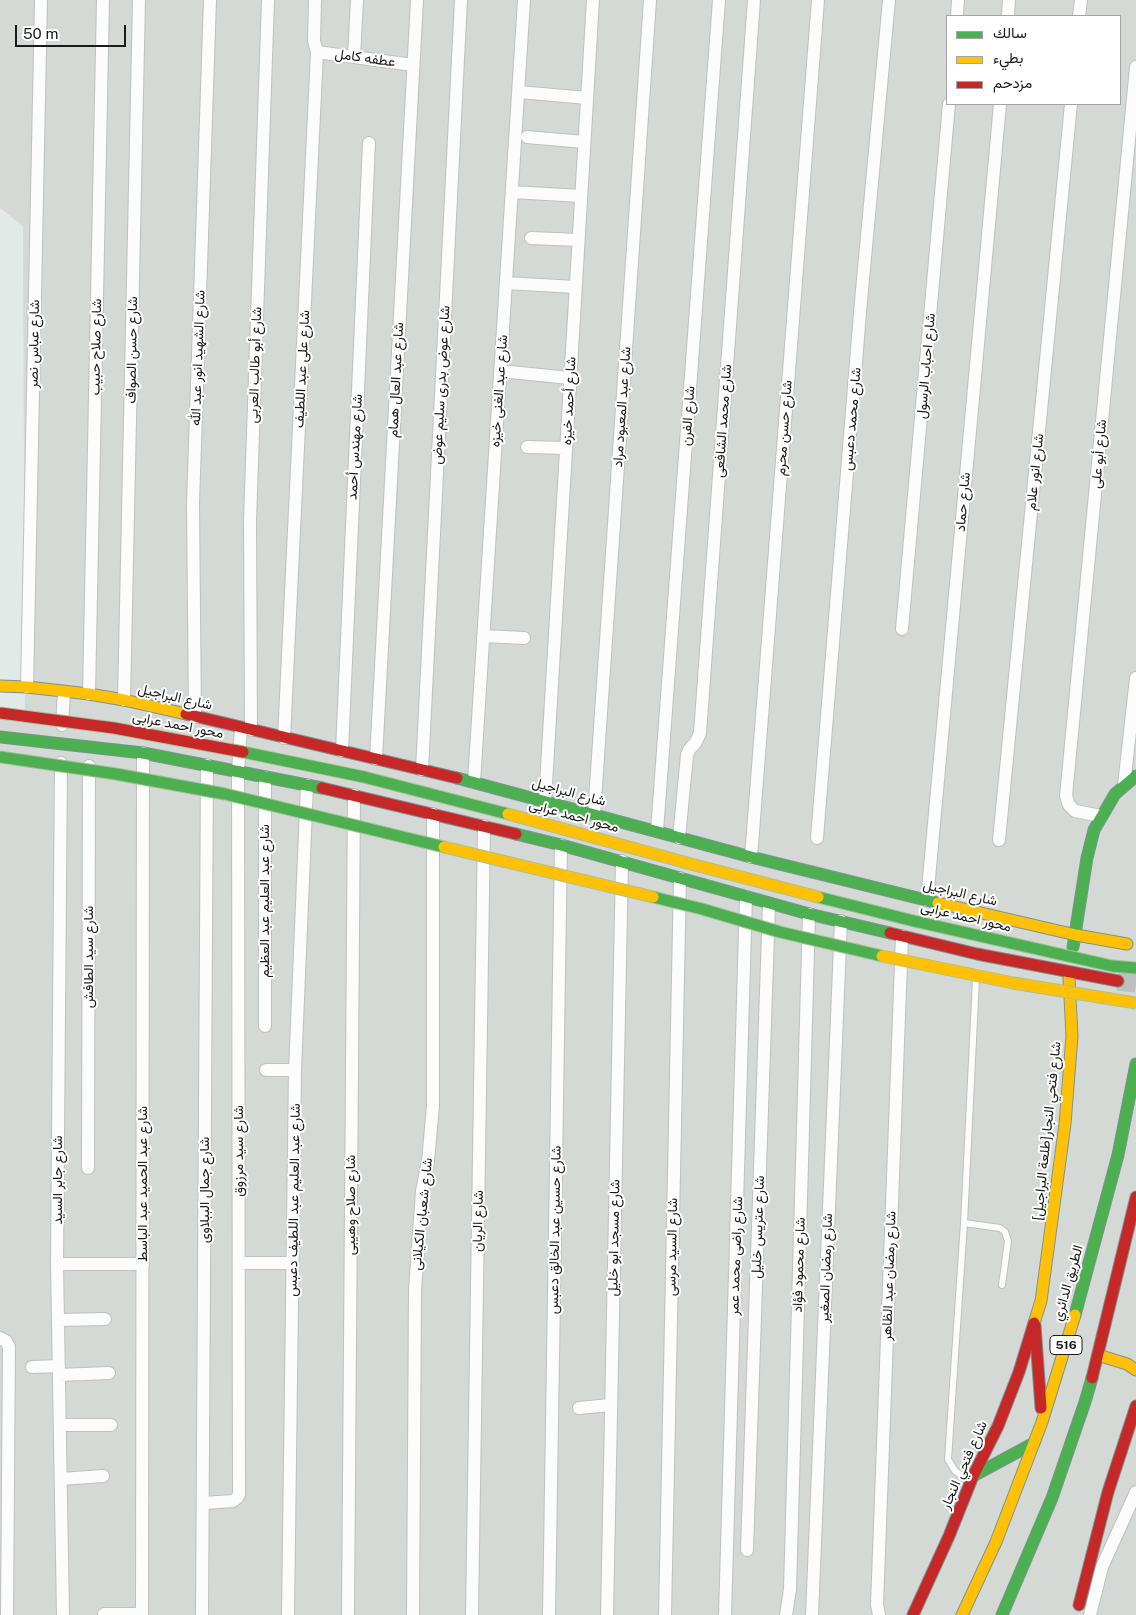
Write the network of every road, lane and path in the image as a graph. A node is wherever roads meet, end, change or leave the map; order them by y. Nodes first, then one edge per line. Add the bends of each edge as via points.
1 (41, 0) edge
2 (103, 0) edge
3 (139, 0) edge
4 (210, 0) edge
5 (268, 0) edge
6 (315, 0) edge
7 (357, 0) edge
8 (417, 0) edge
9 (461, 0) edge
10 (524, 0) edge
11 (593, 0) edge
12 (650, 0) edge
13 (719, 0) edge
14 (754, 0) edge
15 (818, 0) edge
16 (889, 0) edge
17 (958, 0) edge
18 (1009, 0) edge
19 (1081, 0) edge
20 (957, 15) edge
21 (1008, 15) edge
22 (1079, 15) edge
23 (317, 52) junction
24 (354, 57) junction
25 (413, 65) junction
26 (1136, 67) edge
27 (519, 92) junction
28 (587, 98) junction
29 (949, 105) edge
30 (1000, 105) edge
31 (1071, 105) edge
32 (1133, 127) edge
33 (527, 136) dead end
34 (584, 142) junction
35 (369, 143) dead end
36 (512, 192) junction
37 (581, 196) junction
38 (531, 238) dead end
39 (578, 240) junction
40 (506, 284) junction
41 (575, 286) junction
42 (500, 371) junction
43 (570, 378) junction
44 (527, 447) dead end
45 (566, 448) junction
46 (902, 629) dead end
47 (483, 636) junction
48 (524, 638) dead end
49 (1136, 678) edge
50 (0, 686) edge
51 (27, 687) junction
52 (64, 692) junction
53 (89, 694) junction
54 (124, 700) junction
55 (0, 713) edge
56 (195, 717) junction
57 (246, 729) junction
58 (0, 738) edge
59 (284, 738) junction
60 (61, 745) junction
61 (89, 746) junction
62 (342, 751) junction
63 (143, 753) junction
64 (0, 756) edge
65 (376, 759) junction
66 (207, 764) junction
67 (238, 770) junction
68 (422, 770) junction
69 (1136, 776) edge
70 (265, 777) junction
71 (474, 782) junction
72 (307, 785) junction
73 (1124, 785) junction
74 (354, 795) junction
75 (545, 802) junction
76 (433, 814) junction
77 (594, 815) junction
78 (1100, 816) junction
79 (484, 826) junction
80 (656, 832) junction
81 (679, 838) junction
82 (817, 838) dead end
83 (999, 840) dead end
84 (561, 845) junction
85 (751, 857) junction
86 (622, 861) junction
87 (680, 878) junction
88 (746, 897) junction
89 (927, 900) junction
90 (769, 904) junction
91 (809, 914) junction
92 (841, 922) junction
93 (1076, 935) junction
94 (902, 936) junction
95 (1126, 944) dead end
96 (977, 954) junction
97 (1136, 968) edge
98 (1069, 972) junction
99 (1118, 981) tunnel mouth
100 (1136, 1003) edge
101 (265, 1026) dead end
102 (1136, 1064) edge
103 (266, 1070) dead end
104 (296, 1070) junction
105 (88, 1168) dead end
106 (1136, 1197) edge
107 (964, 1223) junction
108 (239, 1263) junction
109 (293, 1263) junction
110 (57, 1264) junction
111 (143, 1264) junction
112 (1002, 1285) dead end
113 (105, 1319) dead end
114 (58, 1320) junction
115 (1035, 1325) junction
116 (0, 1338) edge
117 (1098, 1355) junction
118 (32, 1367) dead end
119 (1136, 1370) edge
120 (59, 1371) junction
121 (109, 1373) dead end
122 (610, 1405) junction
123 (1136, 1406) edge
124 (579, 1408) dead end
125 (1042, 1422) junction
126 (111, 1425) dead end
127 (60, 1426) junction
128 (1034, 1444) junction
129 (103, 1476) dead end
130 (61, 1479) junction
131 (972, 1479) junction
132 (1136, 1492) edge
133 (204, 1503) junction
134 (747, 1550) dead end
135 (1079, 1605) junction
136 (1091, 1609) edge
137 (104, 1614) edge
138 (142, 1614) edge
139 (7, 1615) edge
140 (64, 1615) edge
141 (202, 1615) edge
142 (288, 1615) edge
143 (348, 1615) edge
144 (413, 1615) edge
145 (472, 1615) edge
146 (549, 1615) edge
147 (607, 1615) edge
148 (665, 1615) edge
149 (725, 1615) edge
150 (786, 1615) edge
151 (812, 1615) edge
152 (879, 1615) edge
153 (913, 1615) edge
154 (962, 1615) edge
155 (1002, 1615) edge
156 (1070, 1615) edge

1 - 51 street, شارع عباس نصر
2 - 53 street, شارع صلاح حبيب
3 - 54 street, شارع حسن الصواف
4 - 56 street, شارع الشهيد انور عبد الله via 193,503
5 - 57 street, شارع أبو طالب العربى
6 - 23 street, شارع على عبد اللطيف via 314,41
7 - 24 street
8 - 25 street, شارع عبد العال همام
9 - 68 street, شارع عوض بدرى سليم عوض
10 - 27 street, شارع عبد الغنى خيزه
11 - 28 street, شارع أحمد خيزه
12 - 77 street, شارع عبد المعبود مراد
13 - 80 street, شارع الفرن
14 - 81 street, شارع محمد الشافعى via 700,733 687,755
15 - 85 street, شارع حسن محرم
16 - 82 street, شارع محمد دعبس
17 - 20 street
18 - 21 street
19 - 22 street
23 - 24 street, عطفه كامل
23 - 59 street, شارع على عبد اللطيف
24 - 25 street, عطفه كامل
25 - 65 street, شارع عبد العال همام
26 - 32 street, شارع أبو على
27 - 28 street
27 - 36 street, شارع عبد الغنى خيزه
28 - 34 street, شارع أحمد خيزه
29 - 46 street, شارع احباب الرسول
30 - 89 street, شارع حماد
31 - 83 street, شارع انور علام
32 - 78 street, شارع أبو على via 1066,796 1068,805 1075,812
33 - 34 street
34 - 37 street, شارع أحمد خيزه
35 - 62 street, شارع مهندس أحمد
36 - 37 street
36 - 40 street, شارع عبد الغنى خيزه
37 - 39 street, شارع أحمد خيزه
38 - 39 street
39 - 41 street, شارع أحمد خيزه
40 - 41 street
40 - 42 street, شارع عبد الغنى خيزه
41 - 43 street, شارع أحمد خيزه
42 - 43 street
42 - 47 street, شارع عبد الغنى خيزه
43 - 45 street, شارع أحمد خيزه
44 - 45 street
45 - 75 street, شارع أحمد خيزه
47 - 48 street
47 - 71 street, شارع عبد الغنى خيزه
49 - 73 street
50 - 51 main road, شارع البراجيل
51 - 52 main road, شارع البراجيل
52 - 53 main road, شارع البراجيل
52 - 60 street, شارع جابر السيد
53 - 54 main road, شارع البراجيل
54 - 56 main road, شارع البراجيل
55 - 97 main road, محور احمد عرابى, bridge via 132,731 364,777 914,921 1112,966
56 - 57 main road, شارع البراجيل
57 - 59 main road, شارع البراجيل
57 - 67 street, شارع أبو طالب العربى
58 - 60 main road
59 - 62 main road, شارع البراجيل
60 - 61 main road
60 - 110 street, شارع جابر السيد
61 - 63 main road
61 - 105 street, شارع سيد الطافش
62 - 65 main road, شارع البراجيل
63 - 66 main road
63 - 111 street, شارع عبد الحميد عبد الباسط
64 - 100 main road, bridge via 225,794 702,909 858,952 1013,983
65 - 68 main road, شارع البراجيل
66 - 67 main road
66 - 133 street, شارع جمال الببلاوى
67 - 70 main road
67 - 108 street, شارع سيد مرزوق
68 - 71 main road, شارع البراجيل
69 - 73 main road, شارع فتحي النجار[طلعة البراجيل]
70 - 72 main road
70 - 101 street, شارع عبد العليم عبد العظيم
71 - 75 main road, شارع البراجيل
72 - 74 main road
72 - 104 street, شارع عبد العليم عبد اللطيف دعبس
73 - 78 main road, شارع فتحي النجار[طلعة البراجيل]
74 - 76 main road
74 - 143 street, شارع صلاح وهيبى
75 - 77 main road, شارع البراجيل
76 - 79 main road
76 - 144 street, شارع شعبان الكيلانى via 433,1106 422,1191 415,1290
77 - 80 main road, شارع البراجيل
78 - 93 main road, شارع فتحي النجار[طلعة البراجيل] via 1090,844
79 - 84 main road
79 - 145 street, شارع الريان
80 - 81 main road, شارع البراجيل
81 - 85 main road, شارع البراجيل
84 - 86 main road
84 - 146 street, شارع حسين عبد الخالق دعبس
85 - 89 main road, شارع البراجيل
86 - 87 main road
86 - 122 street, شارع مسجد ابو خليل
87 - 88 main road
87 - 148 street, شارع السيد مرسى
88 - 90 main road
88 - 149 street, شارع راضى محمد عمر
89 - 93 main road, شارع البراجيل
90 - 91 main road
90 - 134 street, شارع عتريس خليل
91 - 92 main road
91 - 150 street, شارع محمود فؤاد via 790,1580
92 - 94 main road
92 - 151 street, شارع رمضان الصغير
93 - 95 main road, شارع البراجيل
93 - 98 main road, شارع فتحي النجار[طلعة البراجيل]
94 - 96 main road
94 - 152 street, شارع رمضان عبد الظاهر
96 - 98 main road
96 - 107 lane
98 - 99 main road
98 - 115 main road, شارع فتحي النجار[طلعة البراجيل] via 1072,1036 1065,1124 1046,1274
102 - 125 main road, الطريق الدائري / 516 via 1098,1233
103 - 104 street
104 - 109 street, شارع عبد العليم عبد اللطيف دعبس
106 - 117 main road, 516
107 - 112 lane via 1000,1228 1005,1232 1008,1241
107 - 131 lane via 948,1459 955,1471
108 - 109 street
108 - 133 street, شارع سيد مرزوق via 239,1494 233,1500
109 - 142 street, شارع عبد العليم عبد اللطيف دعبس
110 - 111 street
110 - 114 street, شارع جابر السيد
111 - 138 street, شارع عبد الحميد عبد الباسط
113 - 114 street
114 - 120 street, شارع جابر السيد
115 - 125 main road
115 - 131 main road, شارع فتحي النجار via 998,1426
116 - 139 street via 6,1340 9,1347
117 - 119 main road via 1128,1364
117 - 155 main road, 516 via 1052,1498
118 - 120 street
120 - 121 street
120 - 127 street, شارع جابر السيد
122 - 124 street
122 - 147 street, شارع مسجد ابو خليل
123 - 135 main road via 1108,1492
125 - 128 main road, الطريق الدائري / 516
126 - 127 street
127 - 130 street, شارع جابر السيد
128 - 131 main road
128 - 154 main road, الطريق الدائري / 516 via 996,1542
129 - 130 street
130 - 140 street, شارع جابر السيد
131 - 153 main road, شارع فتحي النجار
132 - 136 street via 1102,1567
133 - 141 street, شارع جمال الببلاوى
135 - 136 street
135 - 156 street
137 - 138 street

